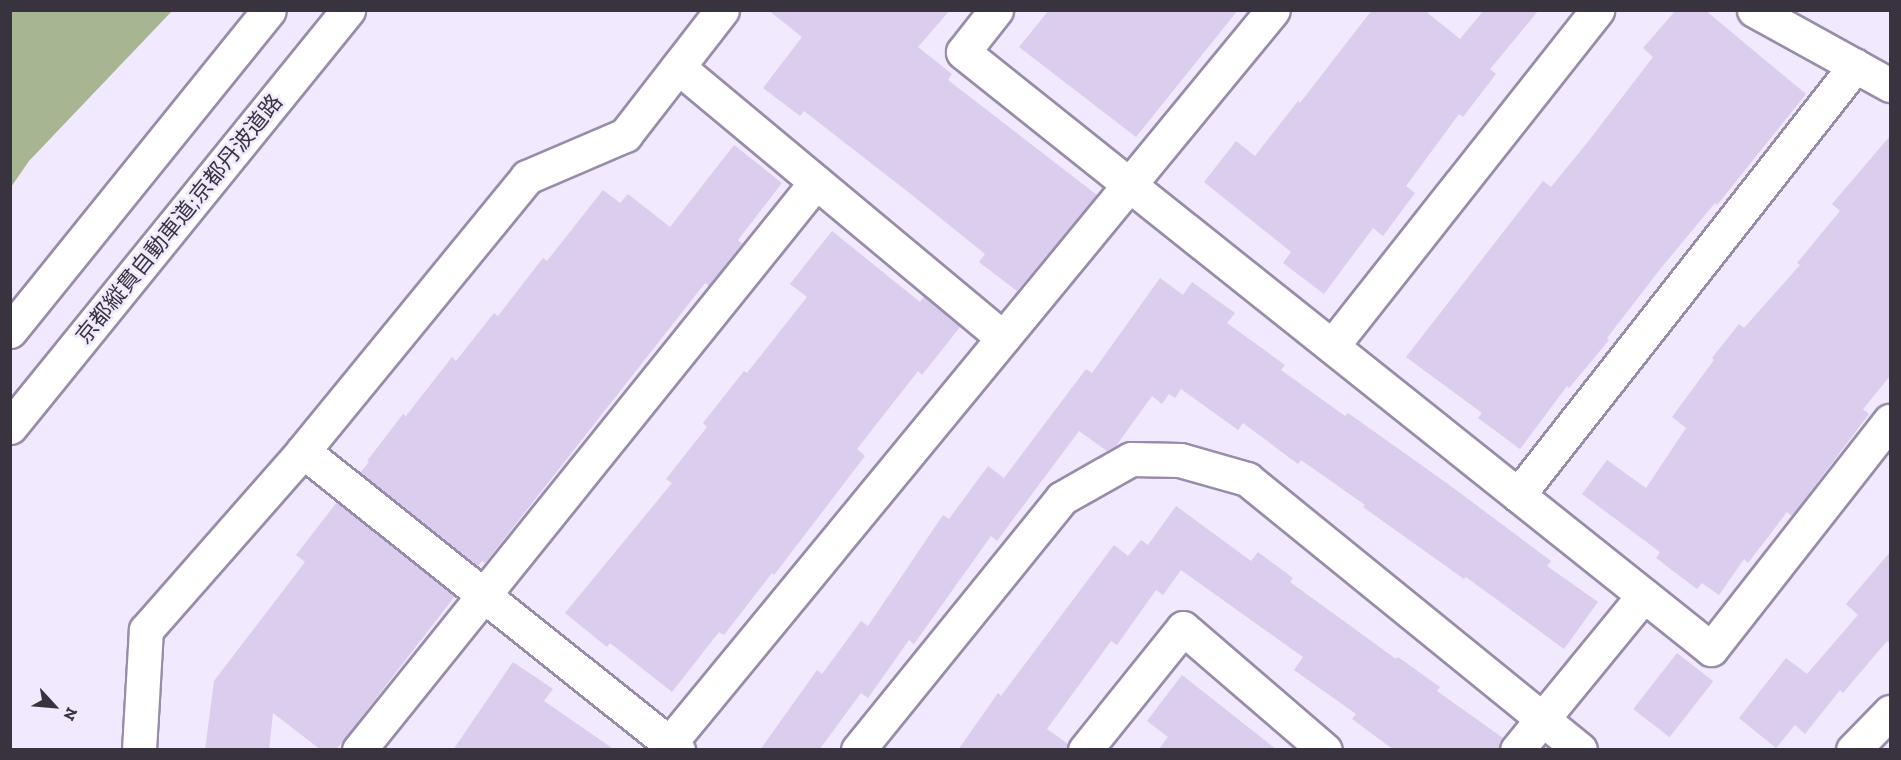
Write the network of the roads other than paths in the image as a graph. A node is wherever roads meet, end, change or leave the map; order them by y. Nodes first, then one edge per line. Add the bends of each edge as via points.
1 (269, 10) edge
2 (348, 10) edge
3 (722, 10) edge
4 (996, 10) edge
5 (1273, 10) edge
6 (1597, 10) edge
7 (1754, 10) edge
8 (1855, 66) junction
9 (678, 67) junction
10 (1890, 85) edge
11 (816, 182) junction
12 (1129, 184) junction
13 (10, 331) edge
14 (1003, 338) junction
15 (1332, 346) junction
16 (1890, 421) edge
17 (10, 427) edge
18 (303, 452) junction
19 (1518, 495) junction
20 (484, 595) junction
21 (1644, 595) junction
22 (1890, 712) edge
23 (1542, 719) junction
24 (670, 747) edge
25 (139, 750) edge
26 (359, 750) edge
27 (858, 750) edge
28 (1085, 750) edge
29 (1325, 750) edge
30 (1517, 750) edge
31 (1580, 750) edge
32 (1853, 750) edge

1 - 13 main road
2 - 17 main road, 京都縦貫自動車道;京都丹波道路
3 - 9 main road
4 - 12 main road via 963,52
5 - 12 main road
6 - 15 main road
7 - 8 main road
8 - 10 main road
8 - 19 main road
9 - 11 main road
9 - 18 main road via 625,135 527,177
11 - 14 main road
11 - 20 main road
12 - 14 main road
12 - 15 main road
14 - 24 main road
15 - 19 main road
16 - 21 main road via 1711,649
18 - 20 main road
18 - 25 main road via 146,630
19 - 21 main road
20 - 24 main road
20 - 26 main road
21 - 23 main road
22 - 32 main road
23 - 27 main road via 1247,479 1180,460 1131,459 1062,498
23 - 30 main road
23 - 31 main road
28 - 29 main road via 1184,628

